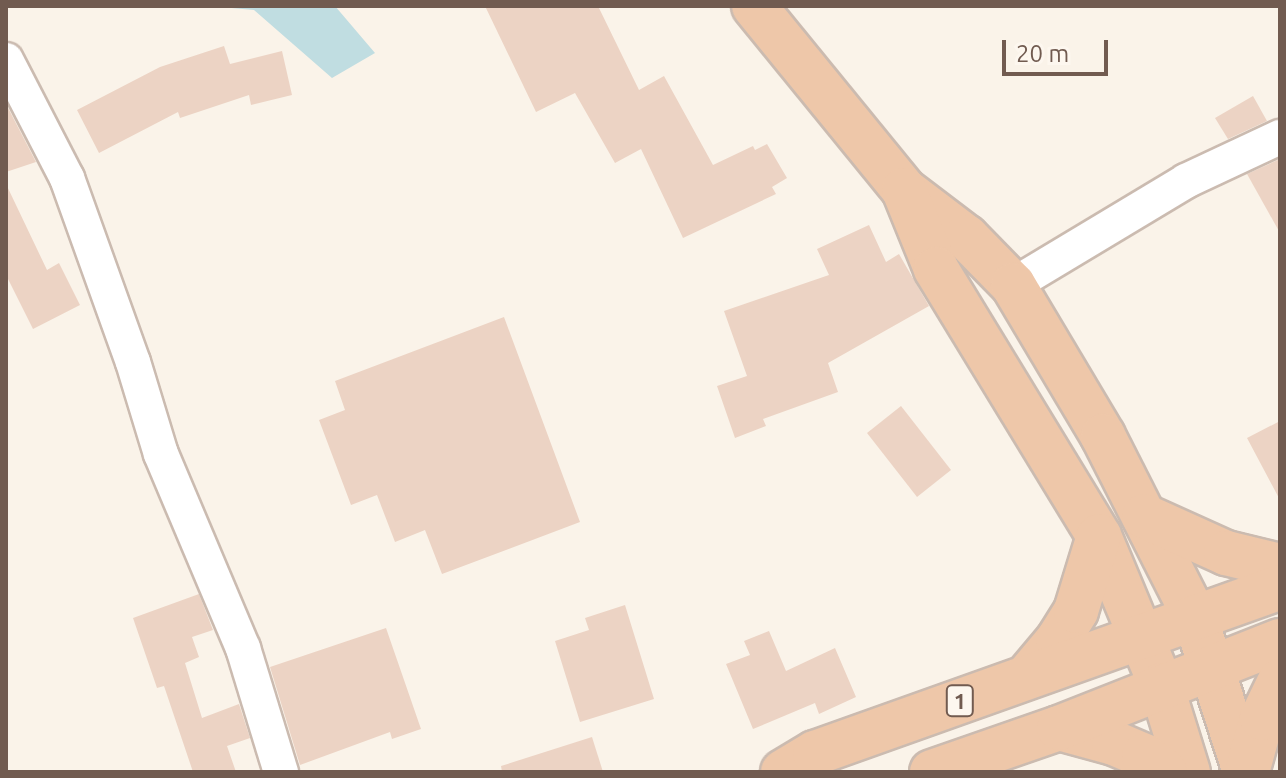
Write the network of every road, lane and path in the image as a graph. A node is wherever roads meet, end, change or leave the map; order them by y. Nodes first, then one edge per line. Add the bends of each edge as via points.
1 (754, 6) edge
2 (6, 60) edge
3 (1280, 137) edge
4 (904, 190) junction
5 (1013, 285) junction
6 (1144, 516) junction
7 (1099, 536) junction
8 (1280, 566) edge
9 (1280, 587) edge
10 (1195, 617) junction
11 (1140, 635) junction
12 (1280, 641) edge
13 (1212, 667) junction
14 (1027, 677) junction
15 (1280, 681) edge
16 (1161, 685) junction
17 (1059, 728) junction
18 (281, 772) edge
19 (783, 772) edge
20 (932, 772) edge
21 (1165, 772) edge
22 (1188, 772) edge
23 (1246, 772) edge

1 - 4 highway
2 - 18 street via 67,178 161,454 243,648
3 - 5 street via 1186,181
4 - 5 highway via 966,237
4 - 7 highway via 936,269
5 - 6 highway
6 - 8 highway via 1226,553
6 - 10 highway
7 - 11 highway
7 - 14 highway via 1076,611
9 - 10 highway
10 - 11 highway, 1
10 - 13 highway
11 - 14 highway, 1
11 - 16 highway
12 - 13 highway
13 - 16 highway, 1
13 - 23 highway
14 - 19 highway, 1 via 815,753
15 - 23 highway
16 - 17 highway, 1
16 - 22 highway
17 - 20 highway, 1
17 - 21 highway via 1114,743

